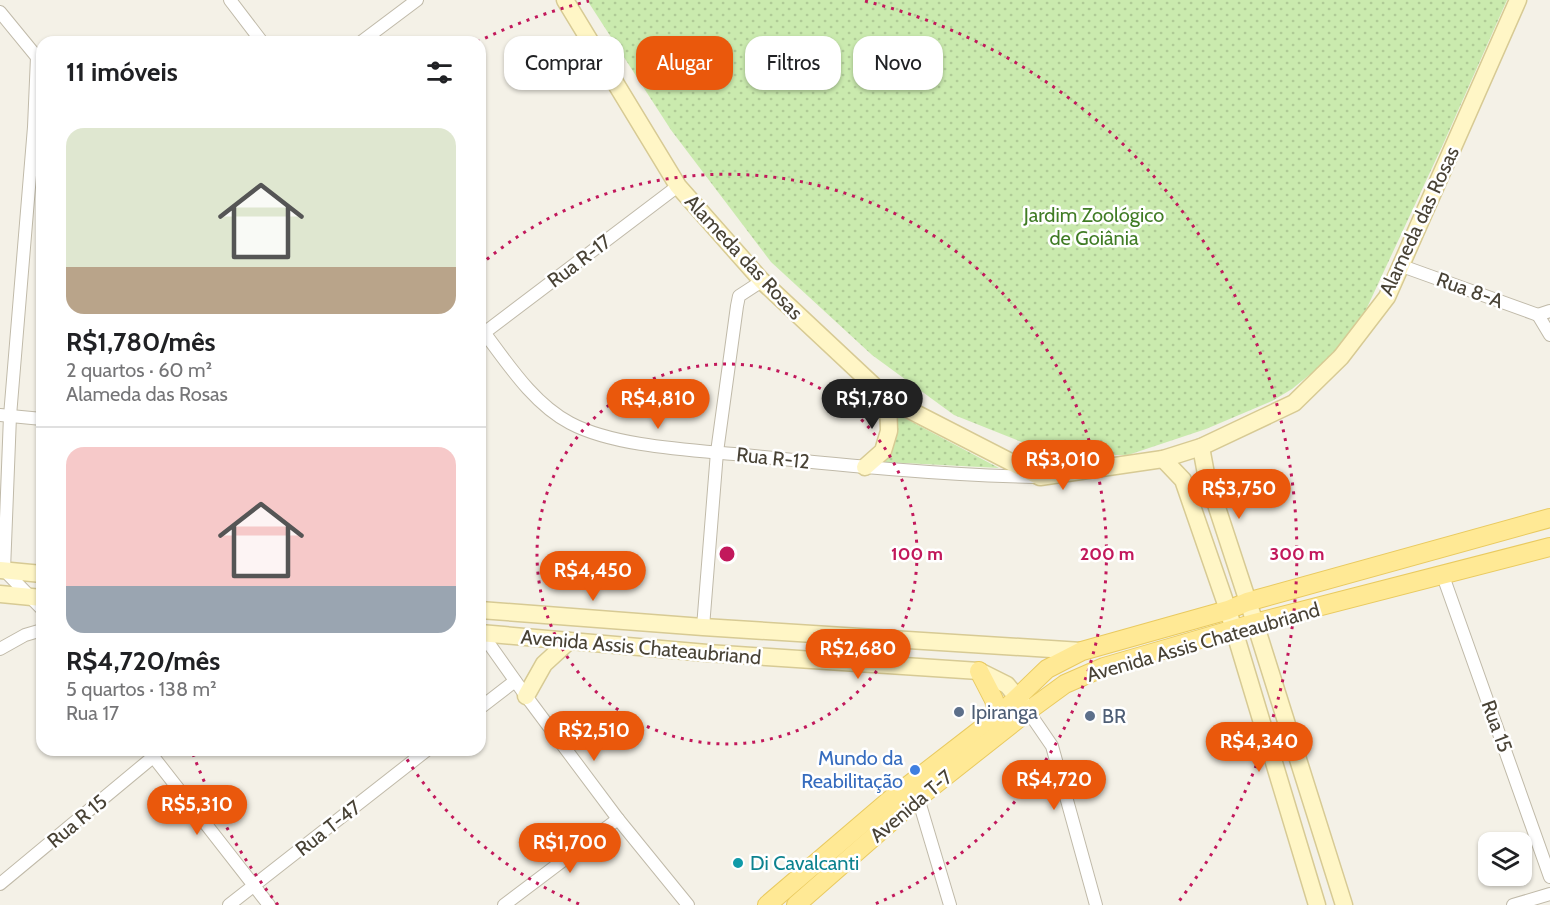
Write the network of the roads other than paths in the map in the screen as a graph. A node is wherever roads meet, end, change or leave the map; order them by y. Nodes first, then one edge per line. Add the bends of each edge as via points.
1 (230, 0) edge
2 (565, 0) edge
3 (1518, 0) edge
4 (407, 3) edge
5 (0, 12) edge
6 (257, 36) edge
7 (368, 36) edge
8 (36, 55) edge
9 (36, 143) edge
10 (678, 186) junction
11 (1402, 266) junction
12 (762, 281) junction
13 (1544, 313) edge
14 (486, 328) edge
15 (1550, 335) edge
16 (486, 338) edge
17 (888, 399) junction
18 (5, 415) edge
19 (36, 418) edge
20 (1201, 447) junction
21 (717, 452) junction
22 (1163, 459) junction
23 (866, 467) junction
24 (1206, 474) junction
25 (1040, 477) junction
26 (1183, 480) junction
27 (1550, 518) edge
28 (1550, 547) edge
29 (2, 570) edge
30 (36, 573) edge
31 (1443, 576) junction
32 (0, 594) edge
33 (36, 599) edge
34 (36, 601) edge
35 (1247, 602) junction
36 (486, 610) edge
37 (1228, 610) junction
38 (1256, 623) junction
39 (703, 627) junction
40 (1235, 630) junction
41 (36, 632) edge
42 (486, 633) edge
43 (486, 639) edge
44 (568, 641) junction
45 (0, 649) edge
46 (1082, 651) junction
47 (979, 671) junction
48 (515, 681) junction
49 (526, 696) junction
50 (486, 703) edge
51 (1023, 704) junction
52 (999, 716) junction
53 (148, 756) edge
54 (152, 756) edge
55 (419, 756) edge
56 (918, 798) junction
57 (618, 819) junction
58 (1550, 877) edge
59 (0, 884) edge
60 (254, 885) junction
61 (1550, 894) edge
62 (229, 905) edge
63 (269, 905) edge
64 (504, 905) edge
65 (688, 905) edge
66 (767, 905) edge
67 (796, 905) edge
68 (950, 905) edge
69 (1096, 905) edge
70 (1317, 905) edge
71 (1344, 905) edge
72 (1514, 905) edge

1 - 6 street
2 - 10 main road, Alameda das Rosas
3 - 11 main road, Alameda das Rosas
4 - 7 street
5 - 8 street
9 - 18 street
10 - 12 main road, Alameda das Rosas
10 - 14 street, Rua R-17
11 - 13 street, Rua 8-A
11 - 20 main road, Alameda das Rosas via 1387,297 1341,357 1294,403
12 - 17 main road, Alameda das Rosas
12 - 21 street via 740,296 737,306
13 - 15 street
16 - 21 street, Rua R-12 via 535,397 570,423 614,440
17 - 23 main road via 889,431 883,451
17 - 25 main road, Alameda das Rosas
18 - 19 street
18 - 29 street
20 - 22 main road, Alameda das Rosas
20 - 24 main road
21 - 23 street, Rua R-12
21 - 39 street
22 - 25 main road, Alameda das Rosas
22 - 26 main road
23 - 25 street, Rua R-12
24 - 26 main road
24 - 35 main road
26 - 37 main road
27 - 35 main road, Avenida Assis Chateaubriand
28 - 31 main road, Avenida Assis Chateaubriand
29 - 30 main road
29 - 33 street
31 - 38 main road, Avenida Assis Chateaubriand
31 - 58 street, Rua 15
32 - 34 main road
35 - 37 main road, Avenida Assis Chateaubriand
35 - 38 main road
36 - 39 main road, Avenida Assis Chateaubriand
37 - 40 main road
37 - 46 main road, Avenida Assis Chateaubriand
38 - 40 main road, Avenida Assis Chateaubriand
38 - 71 main road
39 - 46 main road, Avenida Assis Chateaubriand
40 - 51 main road, Avenida Assis Chateaubriand via 1104,667
40 - 70 main road
41 - 45 street
42 - 44 main road, Avenida Assis Chateaubriand
43 - 48 street
44 - 47 main road, Avenida Assis Chateaubriand
44 - 49 main road via 544,664
46 - 51 main road, Avenida T-7 via 1047,669
47 - 51 main road, Avenida Assis Chateaubriand via 1007,685
47 - 52 main road
48 - 49 street
48 - 50 street
49 - 57 street
51 - 52 main road, Avenida T-7
51 - 56 main road, Avenida T-7
51 - 69 street via 1052,746
52 - 66 main road, Avenida T-7 via 892,798
53 - 59 street, Rua R 15
54 - 60 street
55 - 60 street, Rua T-47
56 - 67 main road, Avenida T-7
56 - 68 street
57 - 64 street
57 - 65 street
60 - 62 street, Rua T-47
60 - 63 street
61 - 72 street

